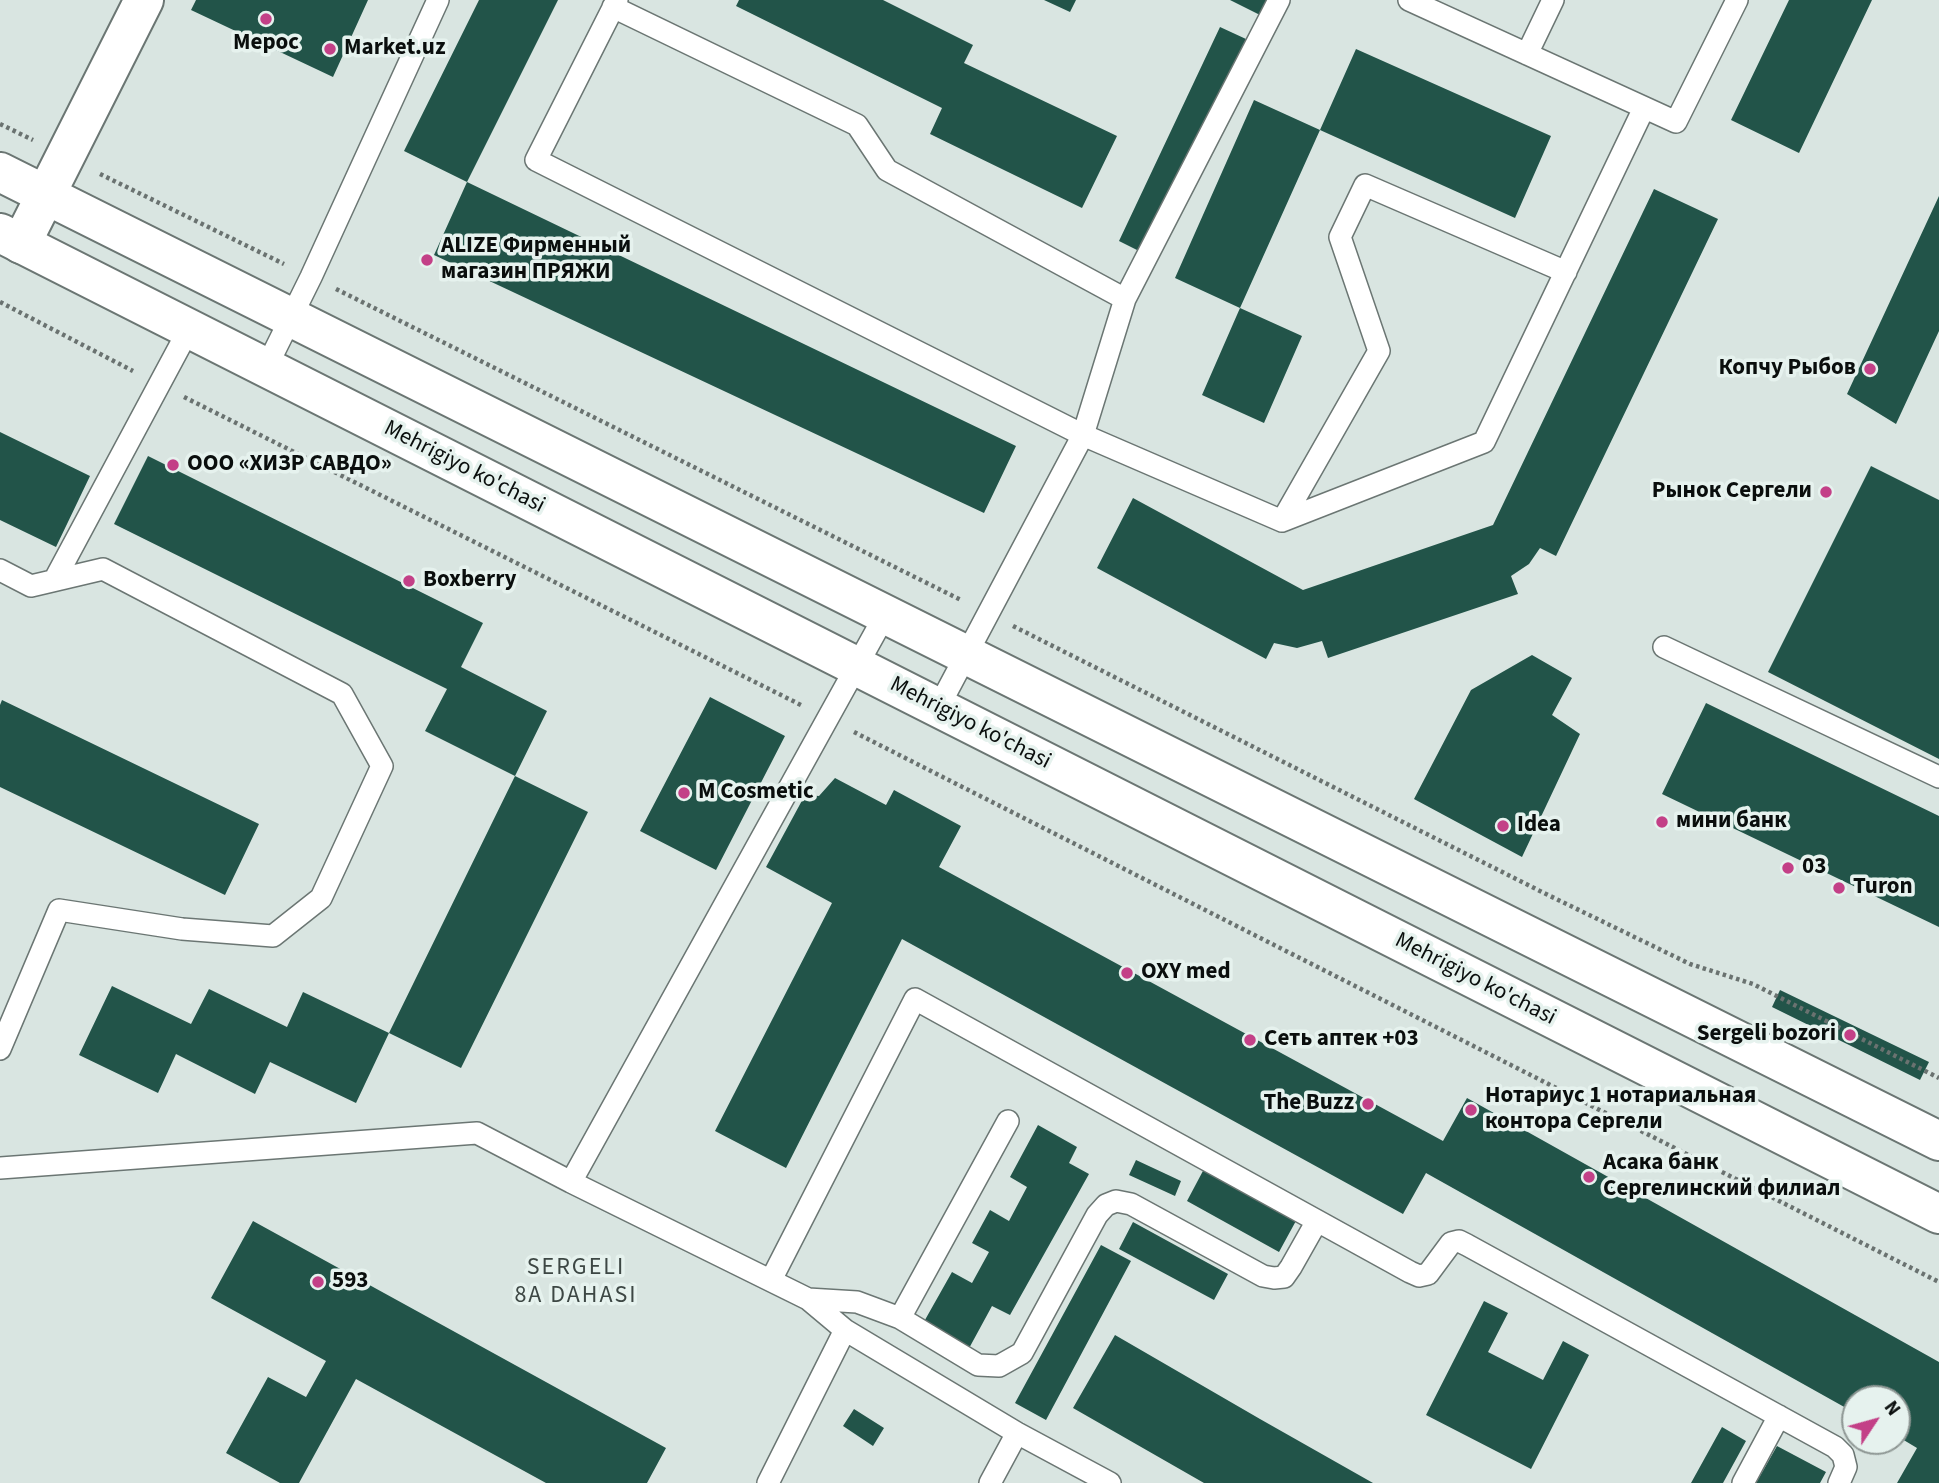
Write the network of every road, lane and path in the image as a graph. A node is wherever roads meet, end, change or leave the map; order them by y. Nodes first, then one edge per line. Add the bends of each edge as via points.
1 (144, 0) edge
2 (438, 0) edge
3 (1279, 0) edge
4 (1409, 0) edge
5 (1553, 0) edge
6 (1737, 0) edge
7 (615, 4) edge
8 (1527, 54) junction
9 (1644, 108) junction
10 (0, 172) edge
11 (46, 195) junction
12 (10, 238) edge
13 (1566, 272) junction
14 (1125, 299) junction
15 (0, 302) edge
16 (290, 317) junction
17 (189, 329) junction
18 (266, 368) junction
19 (159, 384) junction
20 (1083, 435) junction
21 (1282, 522) junction
22 (0, 570) edge
23 (55, 579) junction
24 (885, 615) junction
25 (1664, 647) dead end
26 (966, 656) junction
27 (856, 666) junction
28 (938, 708) junction
29 (828, 718) junction
30 (1939, 777) edge
31 (0, 1049) edge
32 (1008, 1121) dead end
33 (1939, 1141) edge
34 (0, 1168) edge
35 (571, 1181) junction
36 (1939, 1214) edge
37 (1317, 1221) junction
38 (771, 1280) junction
39 (1939, 1282) edge
40 (808, 1299) junction
41 (900, 1318) junction
42 (845, 1330) junction
43 (1779, 1416) junction
44 (1017, 1433) junction
45 (768, 1483) edge
46 (990, 1483) edge
47 (1110, 1483) edge
48 (1743, 1483) edge
49 (1839, 1483) edge

1 - 11 main road
2 - 16 lane
3 - 14 lane
4 - 8 lane
5 - 8 lane
6 - 9 lane via 1676,122
7 - 14 lane via 857,125 887,170
7 - 20 lane via 536,160
8 - 9 lane
9 - 13 lane
10 - 11 main road
11 - 12 main road
11 - 16 main road
12 - 17 main road, Mehrigiyo ko'chasi
13 - 21 lane via 1484,442
13 - 21 lane via 1365,185 1340,237 1379,351
14 - 20 lane
15 - 19 path
16 - 18 lane
16 - 24 main road
17 - 18 main road, Mehrigiyo ko'chasi
17 - 19 lane
18 - 27 main road, Mehrigiyo ko'chasi
19 - 23 lane
19 - 29 path
20 - 21 lane
20 - 26 lane
22 - 23 lane via 31,586
23 - 31 lane via 103,569 342,694 382,766 321,898 273,936 182,929 59,910
24 - 26 main road
24 - 27 lane
25 - 30 lane
26 - 28 lane
26 - 33 main road
27 - 28 main road, Mehrigiyo ko'chasi
27 - 29 lane
28 - 36 main road, Mehrigiyo ko'chasi
29 - 35 lane
29 - 39 path
32 - 41 lane
34 - 35 lane via 477,1133
35 - 38 lane
37 - 38 lane via 915,999
37 - 41 lane via 1292,1267 1283,1277 1274,1278 1131,1203 1106,1205 1022,1353 999,1366 978,1365
37 - 43 lane via 1419,1276 1428,1274 1451,1243 1459,1241
38 - 40 lane
40 - 41 lane via 857,1302
40 - 42 lane
42 - 44 lane
42 - 45 lane
43 - 48 lane
43 - 49 lane via 1843,1455 1846,1467
44 - 46 lane
44 - 47 lane

